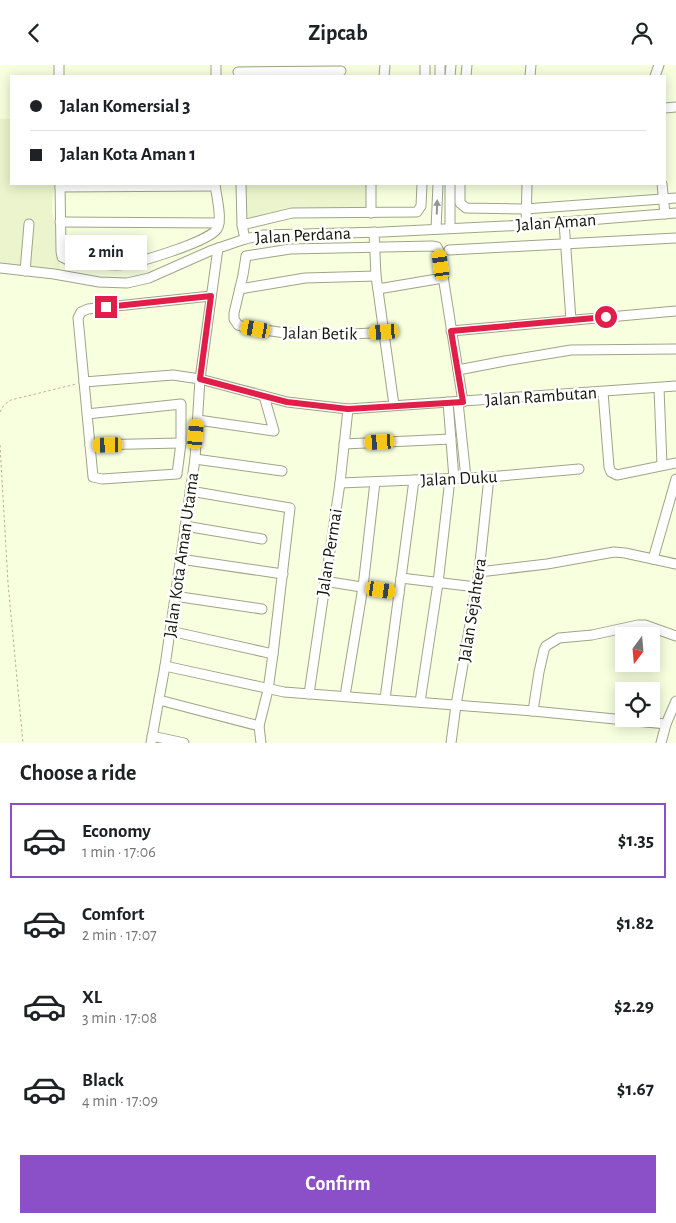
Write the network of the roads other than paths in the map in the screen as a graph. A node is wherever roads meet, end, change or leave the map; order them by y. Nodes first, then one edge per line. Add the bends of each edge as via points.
1 (238, 71) edge
2 (341, 71) edge
3 (60, 185) edge
4 (215, 185) edge
5 (241, 185) edge
6 (371, 185) edge
7 (422, 185) edge
8 (438, 185) edge
9 (450, 185) edge
10 (460, 185) edge
11 (526, 185) edge
12 (662, 185) edge
13 (676, 198) edge
14 (663, 199) junction
15 (525, 209) junction
16 (371, 213) junction
17 (676, 213) edge
18 (665, 214) junction
19 (60, 222) junction
20 (564, 222) junction
21 (219, 223) junction
22 (28, 224) dead end
23 (242, 225) junction
24 (526, 225) junction
25 (450, 228) junction
26 (436, 229) junction
27 (374, 232) junction
28 (676, 238) edge
29 (245, 239) junction
30 (566, 244) junction
31 (374, 247) junction
32 (218, 248) junction
33 (449, 250) dead end
34 (0, 268) edge
35 (25, 271) junction
36 (376, 276) junction
37 (443, 278) junction
38 (240, 289) junction
39 (378, 289) junction
40 (211, 296) junction
41 (676, 311) edge
42 (571, 320) junction
43 (451, 331) junction
44 (384, 332) junction
45 (676, 349) edge
46 (458, 370) junction
47 (200, 379) junction
48 (84, 383) junction
49 (676, 387) edge
50 (659, 388) junction
51 (603, 392) junction
52 (264, 396) junction
53 (448, 402) junction
54 (461, 402) junction
55 (394, 405) junction
56 (348, 409) junction
57 (87, 414) junction
58 (198, 420) junction
59 (451, 439) junction
60 (181, 443) junction
61 (344, 444) junction
62 (90, 445) junction
63 (195, 459) junction
64 (676, 463) edge
65 (662, 465) junction
66 (579, 469) dead end
67 (282, 471) dead end
68 (489, 477) junction
69 (466, 478) junction
70 (452, 479) junction
71 (676, 479) edge
72 (414, 480) junction
73 (375, 482) junction
74 (340, 483) junction
75 (190, 491) junction
76 (185, 526) junction
77 (262, 539) dead end
78 (180, 559) junction
79 (653, 559) junction
80 (676, 564) edge
81 (479, 572) junction
82 (283, 574) junction
83 (401, 579) junction
84 (324, 581) junction
85 (438, 583) junction
86 (363, 587) junction
87 (476, 587) junction
88 (400, 593) junction
89 (174, 596) junction
90 (262, 609) dead end
91 (170, 631) junction
92 (676, 636) edge
93 (273, 654) junction
94 (165, 666) junction
95 (268, 689) junction
96 (309, 694) junction
97 (345, 696) junction
98 (385, 699) junction
99 (159, 700) junction
100 (676, 701) edge
101 (420, 702) junction
102 (456, 705) junction
103 (533, 711) junction
104 (666, 724) junction
105 (258, 726) junction
106 (151, 740) edge
107 (184, 743) edge
108 (261, 743) edge
109 (452, 743) edge
110 (661, 743) edge

1 - 2 street
3 - 4 street
3 - 19 street
4 - 21 street
5 - 23 street
6 - 16 street
7 - 16 street via 421,206 417,212
26 -> 8 street
9 - 25 street
10 - 15 street via 459,201 464,207
11 - 15 street
12 - 14 street
13 - 14 street
14 - 15 street
14 - 18 street
15 - 24 street
16 - 23 street via 292,213
17 - 18 street, Jalan Aman
18 - 20 street, Jalan Aman
19 - 21 street
19 - 21 street via 62,257 124,264 194,243 209,236
20 - 24 street, Jalan Aman
20 - 30 street
22 - 35 street
23 - 29 street
24 - 25 street, Jalan Aman
25 - 26 street, Jalan Aman
26 - 27 street, Jalan Perdana
27 - 29 street, Jalan Perdana via 285,233
27 - 31 street
28 - 30 street
29 - 32 street, Jalan Perdana
30 - 33 street
30 - 42 street
31 - 36 street
31 - 37 street via 437,247
31 - 38 street, Jalan Betik via 290,249 246,256
32 - 35 street, Jalan Perdana via 149,278 127,283
32 - 40 street, Jalan Kota Aman Utama
34 - 35 street, Jalan Perdana
36 - 38 street via 305,278
36 - 39 street
37 - 39 street
37 - 43 street
38 - 44 street, Jalan Betik via 234,319 241,326 308,336
39 - 44 street
40 - 47 street, Jalan Kota Aman Utama
40 - 48 street via 81,312 78,321
41 - 42 street
42 - 43 street
43 - 46 street
44 - 55 street
45 - 46 street via 572,350
46 - 54 street
47 - 48 street, Jalan Rambutan via 167,375
47 - 52 street, Jalan Rambutan
47 - 58 street, Jalan Kota Aman Utama
48 - 57 street
49 - 50 street, Jalan Rambutan
50 - 51 street, Jalan Rambutan
50 - 65 street
51 - 54 street, Jalan Rambutan
51 - 65 street via 611,472 617,475
52 - 56 street, Jalan Rambutan via 298,404
52 - 58 street via 274,431
53 - 54 street, Jalan Rambutan
53 - 55 street, Jalan Rambutan
53 - 59 street
54 - 69 street
55 - 56 street, Jalan Rambutan
56 - 61 street, Jalan Permai
57 - 60 street via 181,404
57 - 62 street
58 - 63 street, Jalan Kota Aman Utama
59 - 61 street
59 - 70 street
60 - 62 street
60 - 62 street via 176,474 102,479 93,477
61 - 74 street, Jalan Permai
63 - 67 street
63 - 75 street, Jalan Kota Aman Utama
64 - 65 street
66 - 68 street, Jalan Duku
68 - 69 street, Jalan Duku
68 - 81 street, Jalan Sejahtera
69 - 70 street, Jalan Duku
70 - 72 street, Jalan Duku
70 - 85 street
71 - 79 street
72 - 73 street, Jalan Duku
72 - 83 street
73 - 74 street, Jalan Duku
73 - 86 street
74 - 84 street, Jalan Permai
75 - 76 street, Jalan Kota Aman Utama
75 - 82 street via 290,507
76 - 77 street
76 - 78 street, Jalan Kota Aman Utama
78 - 82 street
78 - 89 street, Jalan Kota Aman Utama
79 - 80 street
79 - 81 street via 614,552
81 - 87 street, Jalan Sejahtera
82 - 93 street
83 - 85 street
83 - 88 street
84 - 86 street
84 - 96 street, Jalan Permai
85 - 87 street
85 - 101 street
86 - 88 street
86 - 97 street
87 - 102 street, Jalan Sejahtera
88 - 98 street
89 - 90 street
89 - 91 street, Jalan Kota Aman Utama
91 - 93 street
91 - 94 street, Jalan Kota Aman Utama
92 - 103 street via 638,625 555,640 544,650
93 - 95 street
94 - 95 street
94 - 99 street, Jalan Kota Aman Utama
95 - 96 street
95 - 105 street
96 - 97 street
97 - 98 street
98 - 101 street
99 - 105 street
99 - 106 street, Jalan Kota Aman Utama
100 - 104 street
101 - 102 street
102 - 103 street
102 - 109 street, Jalan Sejahtera
103 - 104 street
104 - 110 street
105 - 108 street
106 - 107 street

